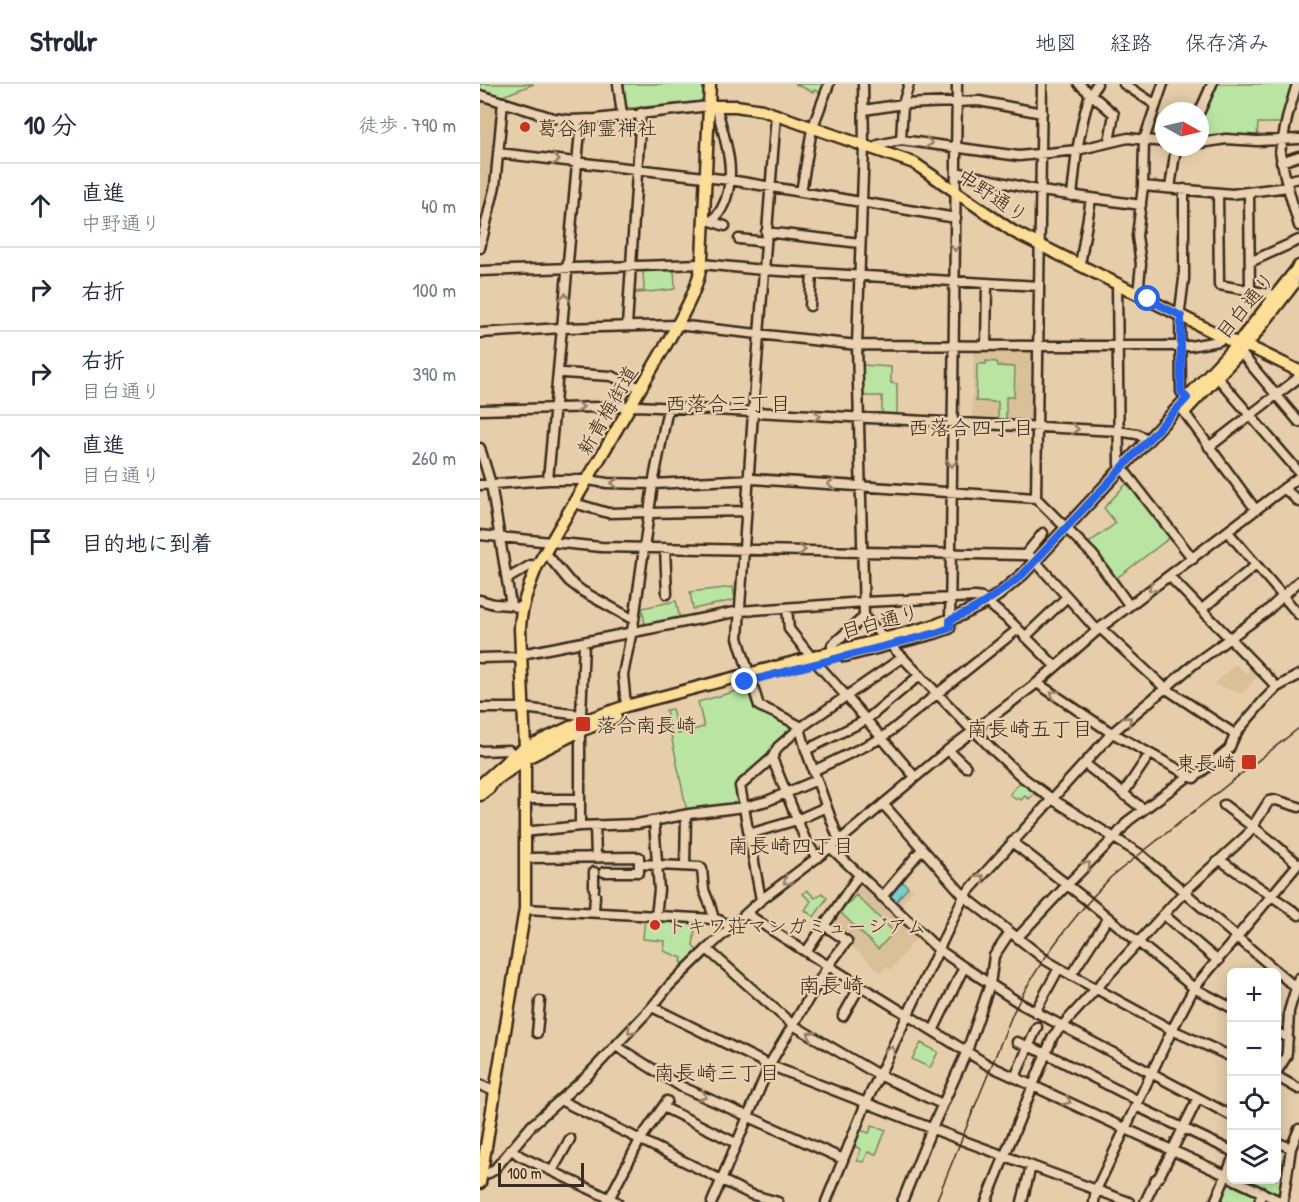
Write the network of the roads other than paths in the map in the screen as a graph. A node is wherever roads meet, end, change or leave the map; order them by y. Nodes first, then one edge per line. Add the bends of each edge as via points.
1 (618, 84) edge
2 (710, 84) edge
3 (829, 84) edge
4 (863, 84) edge
5 (909, 84) edge
6 (957, 84) edge
7 (1042, 84) edge
8 (1079, 84) edge
9 (1097, 84) edge
10 (1124, 84) edge
11 (1163, 84) edge
12 (1212, 84) edge
13 (1298, 84) edge
14 (1090, 93) junction
15 (480, 95) edge
16 (503, 102) junction
17 (957, 102) junction
18 (1157, 102) edge
19 (1204, 102) edge
20 (903, 104) junction
21 (1155, 104) edge
22 (713, 106) junction
23 (1155, 108) edge
24 (864, 110) junction
25 (641, 113) junction
26 (1042, 113) junction
27 (1288, 114) junction
28 (1299, 114) edge
29 (622, 115) junction
30 (776, 115) junction
31 (581, 120) junction
32 (812, 129) junction
33 (1299, 139) edge
34 (901, 140) junction
35 (1144, 140) junction
36 (1281, 140) junction
37 (1155, 141) edge
38 (1109, 142) junction
39 (1209, 142) edge
40 (957, 147) junction
41 (869, 148) junction
42 (1077, 150) junction
43 (498, 153) junction
44 (1041, 154) junction
45 (1175, 156) edge
46 (1299, 156) edge
47 (577, 162) junction
48 (1281, 162) junction
49 (637, 169) junction
50 (956, 172) junction
51 (706, 177) junction
52 (1299, 178) edge
53 (730, 180) junction
54 (1287, 184) junction
55 (1143, 186) junction
56 (770, 187) junction
57 (1170, 188) junction
58 (1184, 189) junction
59 (1041, 191) junction
60 (801, 192) junction
61 (956, 192) junction
62 (1250, 192) junction
63 (1218, 193) junction
64 (1072, 196) junction
65 (1091, 199) junction
66 (862, 202) junction
67 (1141, 205) junction
68 (484, 214) edge
69 (956, 218) junction
70 (708, 222) junction
71 (725, 225) dead end
72 (1299, 226) edge
73 (766, 232) junction
74 (739, 239) dead end
75 (1299, 240) edge
76 (766, 242) junction
77 (860, 243) junction
78 (1040, 245) junction
79 (480, 248) edge
80 (1250, 262) junction
81 (702, 264) junction
82 (1080, 265) junction
83 (631, 266) junction
84 (1299, 266) edge
85 (568, 268) junction
86 (763, 270) junction
87 (480, 271) edge
88 (812, 273) junction
89 (860, 276) junction
90 (1299, 278) edge
91 (955, 282) junction
92 (987, 283) junction
93 (1117, 284) junction
94 (1039, 286) junction
95 (1250, 290) junction
96 (1138, 294) junction
97 (1276, 295) junction
98 (810, 306) dead end
99 (1181, 316) junction
100 (677, 325) junction
101 (627, 327) junction
102 (562, 328) junction
103 (480, 333) edge
104 (759, 334) junction
105 (1224, 337) junction
106 (857, 345) junction
107 (954, 346) junction
108 (986, 346) junction
109 (1038, 346) junction
110 (1117, 346) junction
111 (1181, 347) junction
112 (1241, 347) junction
113 (560, 373) junction
114 (1299, 373) edge
115 (1217, 377) junction
116 (641, 388) junction
117 (1276, 395) junction
118 (1187, 398) junction
119 (631, 405) junction
120 (555, 408) junction
121 (669, 408) junction
122 (480, 410) edge
123 (1184, 412) junction
124 (753, 413) junction
125 (1250, 415) junction
126 (859, 418) junction
127 (1299, 422) edge
128 (953, 423) junction
129 (1037, 427) junction
130 (1118, 431) junction
131 (1148, 440) junction
132 (1209, 447) junction
133 (480, 448) edge
134 (1122, 468) junction
135 (1299, 472) edge
136 (1299, 477) edge
137 (748, 479) junction
138 (548, 480) junction
139 (588, 480) junction
140 (491, 484) junction
141 (653, 484) junction
142 (480, 485) edge
143 (860, 486) junction
144 (1284, 488) junction
145 (951, 492) junction
146 (1036, 498) junction
147 (1299, 502) edge
148 (574, 503) junction
149 (1256, 510) junction
150 (746, 511) junction
151 (649, 513) junction
152 (1068, 531) junction
153 (1228, 532) junction
154 (1044, 533) dead end
155 (480, 536) edge
156 (499, 537) junction
157 (552, 541) junction
158 (645, 548) junction
159 (665, 548) junction
160 (744, 549) junction
161 (862, 551) junction
162 (545, 552) junction
163 (951, 553) junction
164 (1025, 555) junction
165 (1193, 558) junction
166 (1038, 564) junction
167 (1256, 565) junction
168 (537, 566) junction
169 (1169, 576) junction
170 (507, 579) junction
171 (1299, 581) edge
172 (667, 594) dead end
173 (1282, 596) junction
174 (950, 597) junction
175 (1067, 597) junction
176 (480, 600) edge
177 (864, 602) junction
178 (990, 604) junction
179 (1130, 605) junction
180 (517, 607) junction
181 (787, 608) junction
182 (1202, 609) junction
183 (740, 611) junction
184 (1299, 615) edge
185 (864, 616) junction
186 (634, 620) junction
187 (950, 624) junction
188 (1018, 629) junction
189 (1098, 629) junction
190 (632, 633) junction
191 (1025, 637) junction
192 (1230, 638) junction
193 (886, 641) junction
194 (584, 643) junction
195 (832, 652) junction
196 (521, 657) junction
197 (903, 657) junction
198 (480, 658) edge
199 (814, 660) junction
200 (1055, 666) junction
201 (920, 675) junction
202 (1299, 675) edge
203 (749, 677) junction
204 (1037, 682) junction
205 (1277, 687) junction
206 (1165, 688) junction
207 (937, 693) junction
208 (846, 696) junction
209 (626, 706) junction
210 (480, 708) edge
211 (523, 708) junction
212 (866, 720) junction
213 (581, 722) junction
214 (800, 728) junction
215 (973, 730) junction
216 (1112, 733) junction
217 (1236, 735) junction
218 (882, 738) junction
219 (806, 750) junction
220 (948, 750) junction
221 (480, 751) edge
222 (525, 753) junction
223 (514, 755) junction
224 (1149, 755) junction
225 (772, 758) junction
226 (1085, 764) junction
227 (966, 767) dead end
228 (815, 776) junction
229 (915, 777) junction
230 (1191, 777) junction
231 (493, 782) junction
232 (480, 784) edge
233 (525, 793) junction
234 (786, 793) junction
235 (1123, 794) junction
236 (480, 795) edge
237 (579, 799) junction
238 (1052, 799) junction
239 (883, 804) junction
240 (1224, 805) dead end
241 (744, 807) junction
242 (826, 807) junction
243 (1299, 807) edge
244 (1143, 809) junction
245 (686, 815) junction
246 (797, 820) junction
247 (654, 821) junction
248 (580, 826) junction
249 (595, 826) junction
250 (1253, 826) junction
251 (524, 832) junction
252 (749, 834) junction
253 (1115, 837) junction
254 (839, 841) junction
255 (1012, 842) junction
256 (831, 848) junction
257 (922, 849) junction
258 (596, 857) junction
259 (525, 858) junction
260 (817, 858) junction
261 (1220, 860) junction
262 (1299, 863) edge
263 (639, 864) junction
264 (656, 864) junction
265 (685, 866) junction
266 (594, 872) dead end
267 (604, 872) dead end
268 (859, 875) junction
269 (1067, 885) junction
270 (1184, 892) junction
271 (964, 896) junction
272 (1272, 896) junction
273 (882, 897) junction
274 (761, 900) junction
275 (525, 909) junction
276 (594, 912) junction
277 (747, 914) junction
278 (1164, 915) junction
279 (1299, 915) edge
280 (656, 916) junction
281 (1108, 918) junction
282 (714, 919) junction
283 (825, 926) junction
284 (732, 927) junction
285 (1014, 935) junction
286 (1237, 938) junction
287 (1139, 942) junction
288 (707, 949) junction
289 (938, 949) junction
290 (806, 952) junction
291 (1218, 961) junction
292 (828, 966) junction
293 (964, 967) junction
294 (1059, 968) junction
295 (1071, 975) junction
296 (1298, 983) edge
297 (990, 984) junction
298 (861, 986) junction
299 (1194, 988) junction
300 (1096, 989) junction
301 (540, 1001) dead end
302 (1227, 1005) edge
303 (652, 1007) junction
304 (1035, 1011) junction
305 (907, 1015) junction
306 (843, 1017) dead end
307 (793, 1025) junction
308 (1062, 1026) junction
309 (1037, 1027) dead end
310 (1172, 1030) junction
311 (933, 1031) junction
312 (537, 1033) dead end
313 (1281, 1034) edge
314 (1288, 1036) junction
315 (1299, 1037) edge
316 (1017, 1042) dead end
317 (616, 1046) junction
318 (1028, 1047) junction
319 (967, 1051) junction
320 (1227, 1052) edge
321 (1046, 1054) junction
322 (770, 1065) junction
323 (1281, 1066) edge
324 (1152, 1073) junction
325 (879, 1075) junction
326 (1278, 1076) edge
327 (1015, 1077) junction
328 (480, 1085) edge
329 (1033, 1085) junction
330 (1299, 1089) edge
331 (496, 1092) junction
332 (1198, 1098) junction
333 (560, 1100) junction
334 (866, 1103) junction
335 (1138, 1103) junction
336 (942, 1104) junction
337 (1227, 1113) edge
338 (747, 1116) junction
339 (932, 1128) junction
340 (1183, 1128) junction
341 (1125, 1129) junction
342 (1299, 1129) edge
343 (570, 1139) dead end
344 (640, 1140) junction
345 (736, 1143) junction
346 (1294, 1146) edge
347 (483, 1147) edge
348 (511, 1149) junction
349 (1227, 1149) edge
350 (1172, 1150) junction
351 (1004, 1156) junction
352 (843, 1159) junction
353 (1031, 1166) junction
354 (552, 1171) junction
355 (1227, 1176) edge
356 (481, 1178) edge
357 (721, 1180) junction
358 (1227, 1184) edge
359 (1244, 1184) edge
360 (1096, 1190) junction
361 (1262, 1192) junction
362 (611, 1201) edge
363 (712, 1202) edge
364 (778, 1202) edge
365 (826, 1202) edge
366 (902, 1202) edge
367 (986, 1202) edge
368 (1022, 1202) edge
369 (1094, 1202) edge
370 (1129, 1202) edge
371 (1145, 1202) edge
372 (1215, 1202) edge
373 (1259, 1202) edge
374 (1283, 1202) edge

1 - 29 street
2 - 22 main road, 新青梅街道
3 - 32 street
4 - 24 street
5 - 20 street
6 - 17 street
7 - 26 street
8 - 14 street
9 - 14 street
10 - 21 street
11 - 18 street
12 - 19 street
13 - 27 street
14 - 38 street via 1114,114
14 - 42 street
15 - 16 street
16 - 31 street via 553,118
16 - 43 street
17 - 20 street
17 - 26 street via 979,101
17 - 40 street
20 - 24 street
20 - 34 street
22 - 25 street
22 - 30 main road, 中野通り via 754,108
22 - 51 main road, 新青梅街道
22 - 53 street via 729,158
23 - 35 street
24 - 41 street
25 - 29 street
25 - 49 street
26 - 44 street
27 - 28 street
27 - 36 street
29 - 31 street
30 - 32 main road, 中野通り
30 - 56 street
31 - 47 street
32 - 41 main road, 中野通り
32 - 60 street
33 - 36 street
34 -> 40 street
34 - 41 street
35 - 37 street
35 - 38 street
35 - 55 street
36 - 39 street
36 - 48 street
38 - 42 street
40 - 44 street via 1019,156
40 - 50 street
41 - 61 main road, 中野通り via 914,163
41 - 66 street
42 - 44 street
42 - 64 street
43 -> 47 street
43 - 68 street via 495,186
44 - 59 street
45 - 57 street
46 - 48 street
47 - 49 street
47 - 85 street
48 - 54 street
49 - 51 street
49 - 83 street
50 - 59 street
50 - 61 street
51 - 53 street
51 - 70 main road, 新青梅街道
52 - 54 street
53 - 56 street
53 - 70 street via 717,218
54 - 62 street
54 - 72 street
55 - 57 street
55 - 67 street
56 - 60 street
56 - 73 street
57 - 58 street
58 - 63 street
58 - 99 street
59 - 64 street
59 - 78 street
60 - 66 street
61 - 69 street
61 - 78 main road, 中野通り
62 - 63 street
62 - 80 street
63 - 95 street via 1219,285
64 - 65 street
65 - 67 street
65 - 82 street
66 - 69 street
66 - 77 street
67 - 96 street
68 - 79 street
69 -> 91 street
70 - 71 street
70 - 81 main road, 新青梅街道
73 - 76 street
73 - 77 street
74 - 76 street
75 - 80 street
76 - 86 street
77 - 89 street
78 - 82 main road, 中野通り
78 - 94 street
80 - 95 street
81 - 83 street
81 - 86 street
81 - 100 main road, 新青梅街道
82 - 93 main road, 中野通り
83 - 85 street
83 - 101 street
84 - 97 main road, 目白通り
85 - 87 street
102 -> 85 street
86 - 88 street
86 - 104 street
88 - 89 street
88 - 98 street
89 - 91 street
89 - 106 street
90 - 112 main road, 目白通り
91 - 92 street
91 - 107 street
92 - 94 street
92 - 108 street
93 - 96 main road, 中野通り
93 - 110 street
94 - 109 street
95 - 97 street
96 - 99 main road, 中野通り
97 - 112 main road, 目白通り
99 - 105 main road, 中野通り
99 - 111 street
100 - 101 street
100 - 104 street
100 - 116 main road, 新青梅街道
101 - 102 street
102 - 103 street
102 - 113 street
104 - 106 street
104 - 124 street
105 - 111 street
105 - 112 main road, 中野通り
106 - 107 street
106 - 126 street
107 - 108 street
107 - 128 street
108 - 109 street
109 - 110 street
109 - 129 street
110 - 111 street
110 - 130 street
111 - 118 street via 1181,392
112 - 114 main road, 中野通り
112 - 115 main road, 目白通り
112 - 117 street
112 - 118 main road, 目白通り
113 - 116 street via 611,376
113 - 120 street
114 - 117 street
115 - 123 main road, 目白通り
115 - 125 street
116 - 119 main road, 新青梅街道
117 - 125 street
117 - 127 street
118 - 131 main road, 目白通り
120 -> 119 street
119 - 121 street
119 - 139 main road, 新青梅街道
120 - 122 street
120 - 138 street
121 - 124 street
121 - 141 street
123 - 132 street
123 - 134 main road, 目白通り
124 -> 126 street
124 - 137 street
125 - 132 street
125 - 135 street
126 - 128 street
126 - 143 street
128 - 129 street
128 -> 145 street
129 -> 130 street
129 - 146 street
130 - 131 street
130 - 134 street
131 - 134 main road, 目白通り
132 - 149 street
133 - 140 street
134 - 152 main road, 目白通り
134 - 165 street
136 - 144 street
137 - 141 street
143 -> 137 street
137 - 150 street
138 - 139 street
138 - 140 street
141 -> 139 street
139 - 148 main road, 新青梅街道
140 - 142 street
140 - 156 street
141 - 151 street
143 - 145 street
143 - 161 street
144 - 147 street
144 - 149 street
145 - 146 street
145 - 163 street
146 - 152 street
148 - 151 street via 608,513
148 - 157 main road, 新青梅街道
149 - 153 street
150 - 151 street
150 - 160 street
151 - 158 street
152 - 166 main road, 目白通り
152 - 179 street via 1094,555
153 - 165 street
153 - 167 street
154 - 164 street
155 - 156 street
156 - 157 street
156 - 170 street
157 - 158 street
157 - 162 main road, 新青梅街道
158 - 159 street
158 - 186 street
159 - 160 street
159 - 172 street
160 -> 161 street
160 - 183 street
161 - 163 street
161 - 177 street
162 - 168 main road, 新青梅街道
162 - 186 street via 582,591
163 - 164 street
163 - 174 street
164 - 166 street
165 - 169 street
166 - 175 street
166 - 178 main road, 目白通り
167 - 173 street
167 - 182 street
168 - 170 street via 531,565
168 - 180 main road, 新青梅街道
169 -> 179 street
169 - 182 street
170 - 180 street
171 - 173 street
173 - 184 street
173 - 192 street
174 - 177 street
174 - 178 street via 982,598
174 - 187 street
175 - 189 street
175 - 191 street
176 - 180 street
177 - 181 street
177 - 185 street
178 - 187 main road, 目白通り
178 - 188 street
179 - 189 street
180 - 196 main road, 新青梅街道
181 - 183 street
181 - 199 street via 789,629
182 - 192 street
183 - 190 street
183 - 203 street via 738,638
185 - 193 street
185 - 195 street via 832,645
186 - 190 street
187 - 193 main road, 目白通り
188 - 191 street
188 - 207 street
189 - 200 street
189 - 206 street
190 - 194 street
190 - 209 street via 623,675
191 - 200 street
192 - 205 street
192 - 206 street
193 - 195 main road, 目白通り
193 - 197 street
193 - 199 main road, 目白通り
194 - 196 street
194 - 213 street
195 - 199 main road, 目白通り
196 - 198 street
196 - 211 main road, 新青梅街道
197 - 201 street
197 - 208 street
199 - 203 main road, 目白通り
199 - 208 street
200 - 204 street
201 - 207 street
201 - 212 street
202 - 205 street
203 - 209 main road, 目白通り
203 - 213 main road, 目白通り
203 - 214 street via 759,706
204 - 215 street
216 -> 204 street
205 - 217 street
216 -> 206 street
206 - 217 street
207 - 215 street
207 - 218 street
208 - 212 street
208 - 214 street
209 - 213 main road, 目白通り
210 - 211 street
211 - 213 street
211 - 222 main road, 新青梅街道
212 - 218 street
212 - 219 street
213 - 222 main road, 目白通り
213 - 237 street
214 - 219 street
214 - 225 street via 778,747
215 - 220 street
215 - 238 street via 1021,776
216 - 224 street
216 - 226 street
217 - 230 street via 1229,749
218 - 228 street
218 - 229 street
219 - 228 street
220 - 227 street
220 - 229 street
221 - 223 street via 508,750
222 - 223 main road
222 - 231 main road
222 - 233 main road
223 - 232 main road
224 - 230 street
224 - 235 street
225 - 234 street
225 - 241 street via 740,786
226 - 235 street
226 - 238 street
228 - 234 street
228 - 242 street
229 - 239 street
230 - 244 street
231 - 233 main road via 513,774 521,779
231 - 236 main road
233 - 237 street
233 - 251 main road
234 - 241 street
234 - 246 street
235 - 244 street
237 - 248 street
238 - 253 street
238 - 255 street
239 - 254 street
239 - 257 street
240 - 250 street
241 - 245 street
241 - 252 street
242 - 246 street
242 - 254 street
243 - 250 street via 1269,801
244 - 253 street
245 - 247 street
245 - 265 street
246 - 252 street
246 - 260 street
247 - 249 street
247 - 264 street
248 - 249 street
248 - 251 street
249 - 258 street
250 - 261 street
250 - 262 street
251 - 259 main road
252 - 274 street
269 -> 253 street
253 - 270 street
254 - 256 street
255 - 269 street
271 -> 255 street
256 - 260 street
256 - 268 street
257 - 271 street
257 - 273 street
258 - 259 street
258 - 263 street via 639,857
259 - 275 main road
260 -> 274 street
261 - 270 street
261 - 272 street
262 - 272 street
263 - 264 street
263 - 267 street via 639,872
264 - 265 street
264 - 280 street
265 - 282 street via 702,869
266 - 276 street
268 - 273 street
268 - 283 street
269 - 281 street
269 - 285 street
270 - 278 street
270 - 286 street
271 - 285 street
271 - 289 street
272 - 279 street
272 - 286 street
273 - 289 street
274 - 277 street
275 - 276 street
275 - 331 main road
276 - 280 street
277 - 284 street
277 - 290 street
278 - 287 street
278 - 291 street
280 - 282 street
281 - 287 street
281 - 295 street
282 - 284 street
283 - 290 street
283 - 292 street via 847,941
284 - 288 street
285 - 294 street
285 - 297 street via 994,956
286 - 291 street
286 - 296 street
287 - 299 street
287 - 300 street
288 - 303 street
288 - 307 street
289 - 293 street
289 - 305 street
290 - 292 street
291 - 299 street
292 - 298 street
292 - 307 street
293 - 297 street
293 - 311 street
294 - 295 street
294 - 304 street
295 - 300 street
296 - 314 street via 1288,1011
297 - 304 street
297 - 319 street
298 - 305 street
298 - 306 street
299 - 302 street
299 - 310 street
300 - 308 street
300 - 310 street
301 - 312 street
303 -> 317 street
303 - 322 street
304 - 308 street
305 - 311 street
325 -> 305 street
307 - 322 street
325 -> 307 street
308 - 321 street
308 - 324 street
309 - 318 street
310 - 320 street
310 - 324 street
311 - 319 street
313 - 314 street
314 - 315 street
314 - 323 street
316 - 318 street
317 - 333 street
317 -> 338 street via 680,1086
318 - 321 street
318 - 327 street
319 - 327 street
319 - 336 street
321 - 329 street
321 - 335 street
322 - 334 street
322 - 338 street
324 - 332 street
324 - 335 street
325 - 334 street
325 - 336 street
326 - 330 street
327 - 329 street
328 - 331 street
329 -> 341 street
329 - 351 street
331 - 347 main road
332 - 337 street
332 - 340 street
333 - 344 street
333 - 348 street
334 - 339 street
334 - 352 street
335 - 340 street
335 - 341 street
336 - 339 street
338 - 345 street
338 - 352 street
339 - 351 street
339 - 366 street
340 - 349 street
340 - 350 street
341 - 350 street
341 - 360 street
342 - 346 street
343 - 354 street
344 - 345 street via 665,1104
344 - 357 street
344 - 362 street
345 - 357 street
346 - 374 street
347 - 356 main road
348 - 354 street
348 - 356 street via 492,1172
350 - 355 street
350 - 371 street
351 - 353 street
351 - 367 street
352 - 365 street
353 - 360 street
353 - 368 street
354 - 362 street
357 - 363 street
357 - 364 street
358 - 372 street
359 - 361 street
360 - 369 street
360 - 370 street
361 - 373 street
361 - 374 street

